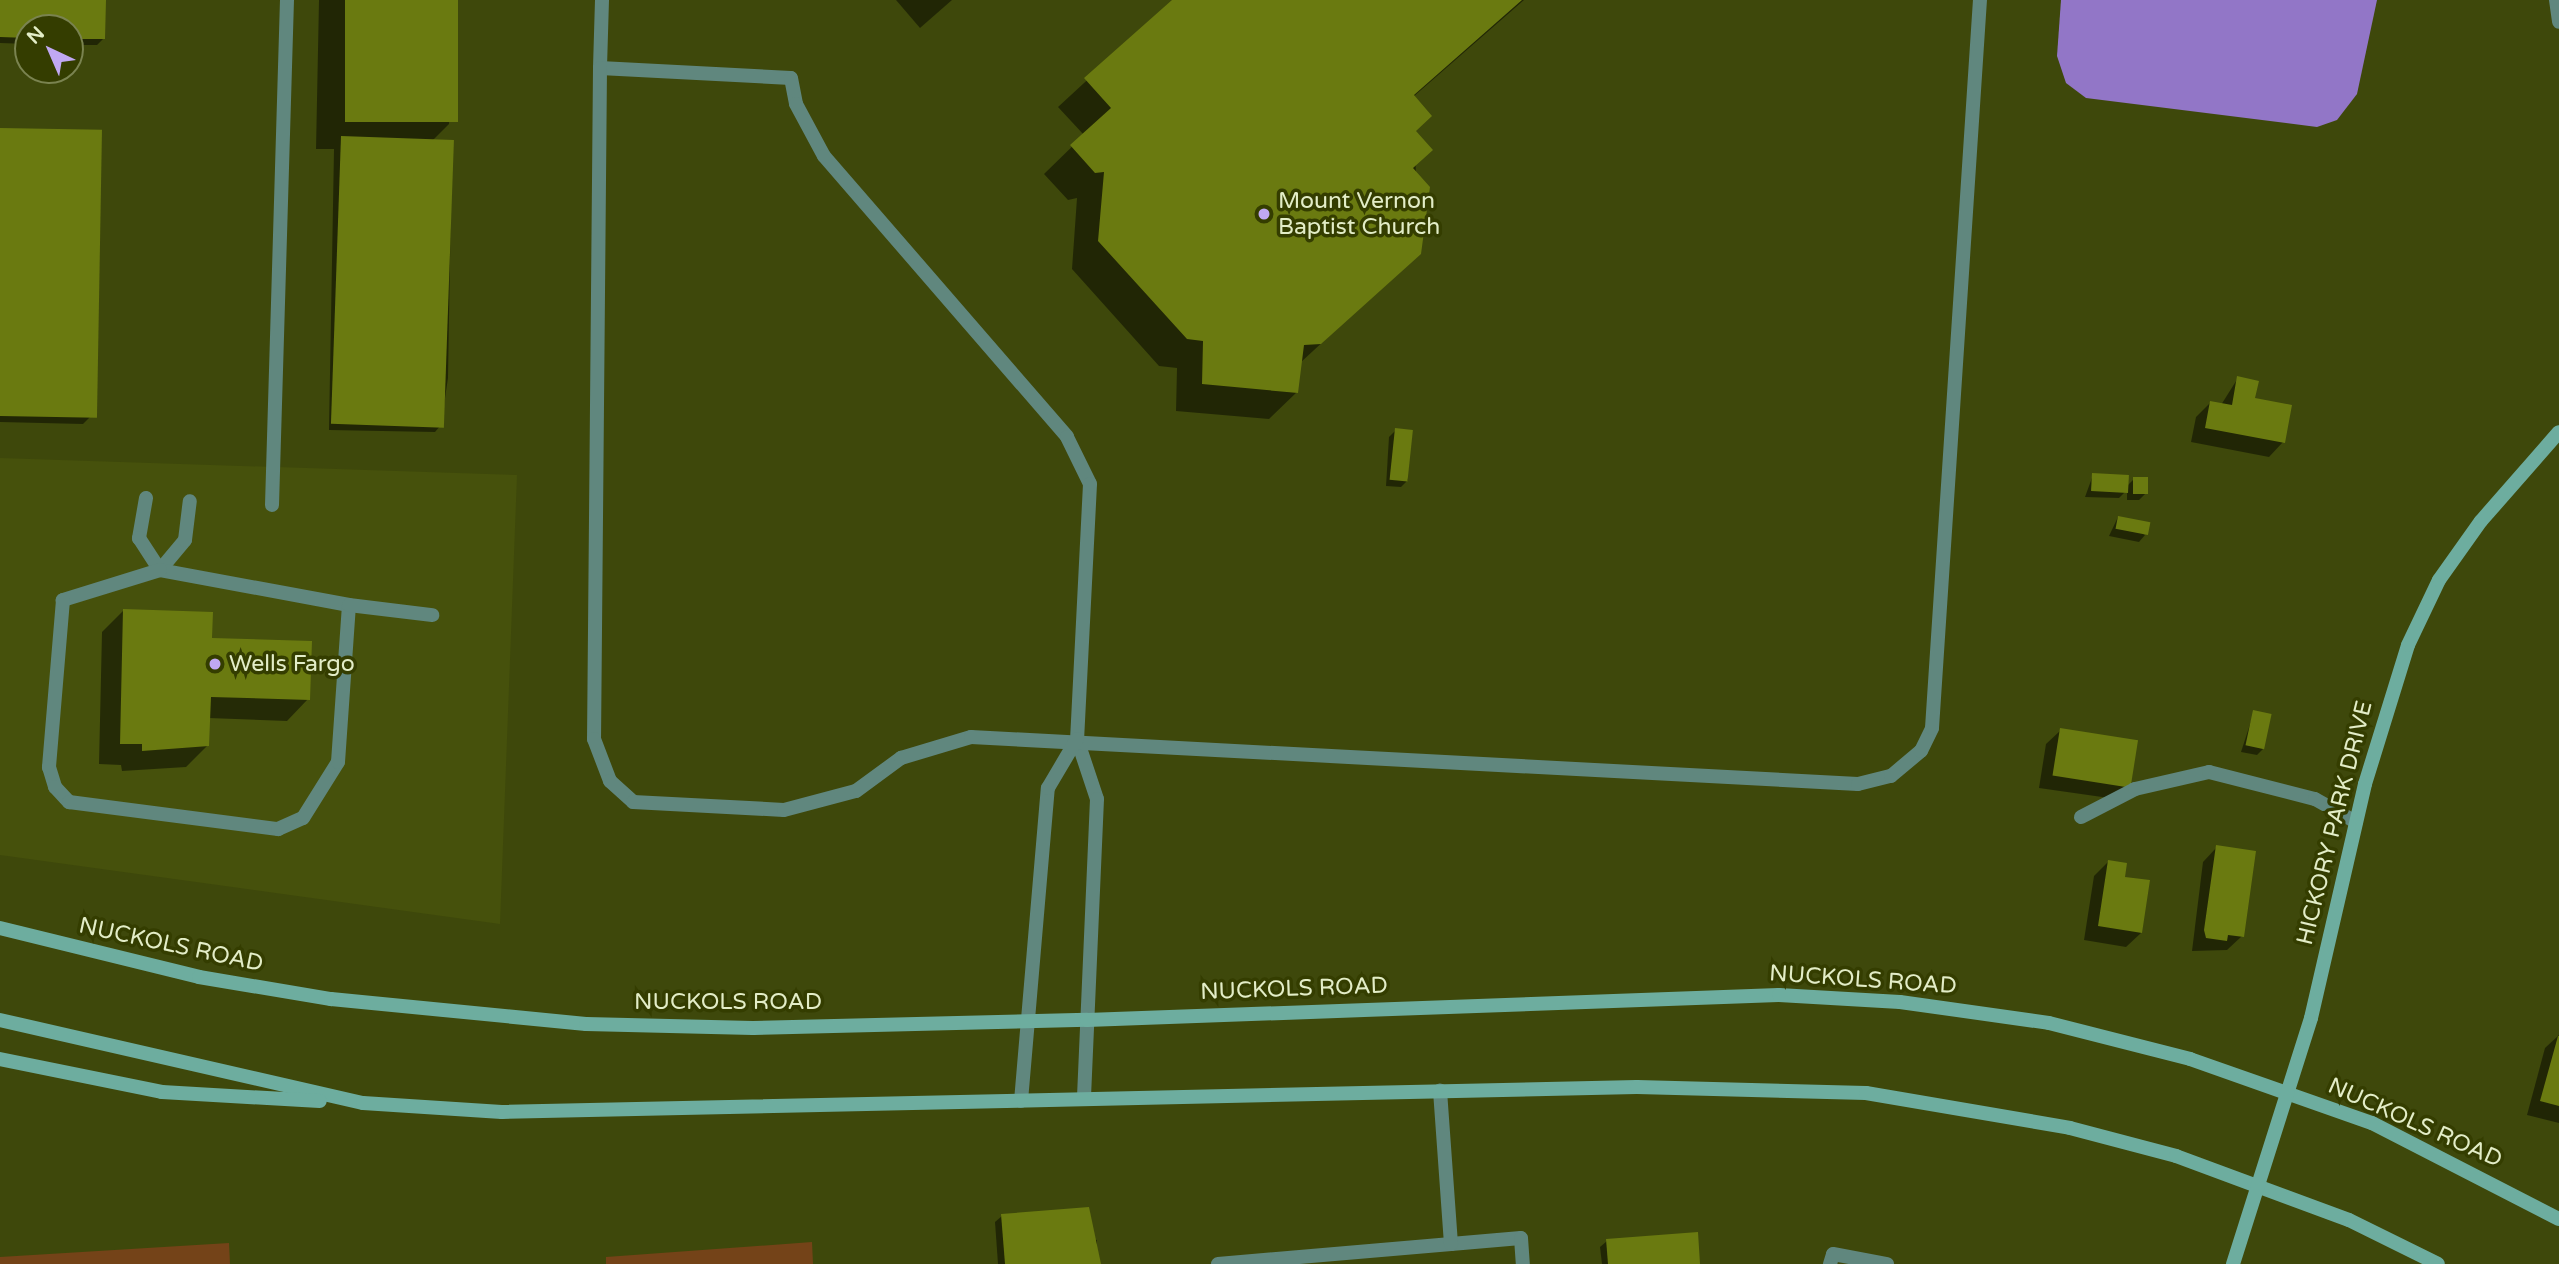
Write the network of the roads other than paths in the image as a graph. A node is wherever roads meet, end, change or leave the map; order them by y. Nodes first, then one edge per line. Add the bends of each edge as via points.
1 (287, 0) edge
2 (602, 0) edge
3 (1980, 0) edge
4 (2556, 0) edge
5 (2559, 22) edge
6 (600, 68) junction
7 (2559, 432) edge
8 (146, 498) dead end
9 (190, 500) dead end
10 (272, 505) dead end
11 (160, 569) junction
12 (349, 605) junction
13 (432, 615) dead end
14 (1077, 740) junction
15 (2081, 817) dead end
16 (2356, 822) junction
17 (0, 928) edge
18 (0, 1020) edge
19 (1027, 1020) junction
20 (1087, 1020) junction
21 (0, 1059) edge
22 (1440, 1090) junction
23 (2288, 1093) junction
24 (1084, 1099) junction
25 (1021, 1101) junction
26 (363, 1103) junction
27 (2260, 1184) junction
28 (2559, 1219) edge
29 (1451, 1244) junction
30 (1832, 1259) edge
31 (1218, 1264) edge
32 (1523, 1264) edge
33 (1887, 1264) edge
34 (2233, 1264) edge
35 (2438, 1264) edge

1 - 10 street
2 - 6 street
3 - 14 street via 1932,727 1921,751 1891,776 1840,783
4 - 5 street
6 - 14 street via 791,78 796,104 824,156 1068,437 1090,484
6 - 14 street via 594,739 610,782 633,802 784,810 856,792 901,758 971,737
7 - 16 main road, HICKORY PARK DRIVE via 2439,580 2390,695
8 - 11 street via 139,538
9 - 11 street via 185,540
11 - 12 street
11 - 12 street via 63,600 49,767 55,787 69,802 278,829 303,818 338,762
12 - 13 street
14 - 19 street via 1048,788
14 - 20 street via 1097,799
15 - 16 street via 2135,789 2209,772 2315,799
16 - 23 main road, HICKORY PARK DRIVE
17 - 19 main road, NUCKOLS ROAD via 199,977 414,1010 586,1024 753,1028
18 - 26 main road
19 - 20 main road, NUCKOLS ROAD
19 - 25 street
20 - 23 main road, NUCKOLS ROAD via 1640,998 1779,995 1900,1002 2049,1023 2190,1059
20 - 24 street
21 - 26 main road via 162,1092
22 - 24 main road
22 - 27 main road via 1866,1093 2070,1128
22 - 29 street
23 - 27 main road, HICKORY PARK DRIVE
23 - 28 main road, NUCKOLS ROAD via 2447,1158
24 - 25 main road
25 - 26 main road via 583,1112
27 - 34 main road, HICKORY PARK DRIVE
27 - 35 main road
29 - 31 street
29 - 32 street via 1521,1238
30 - 33 street

